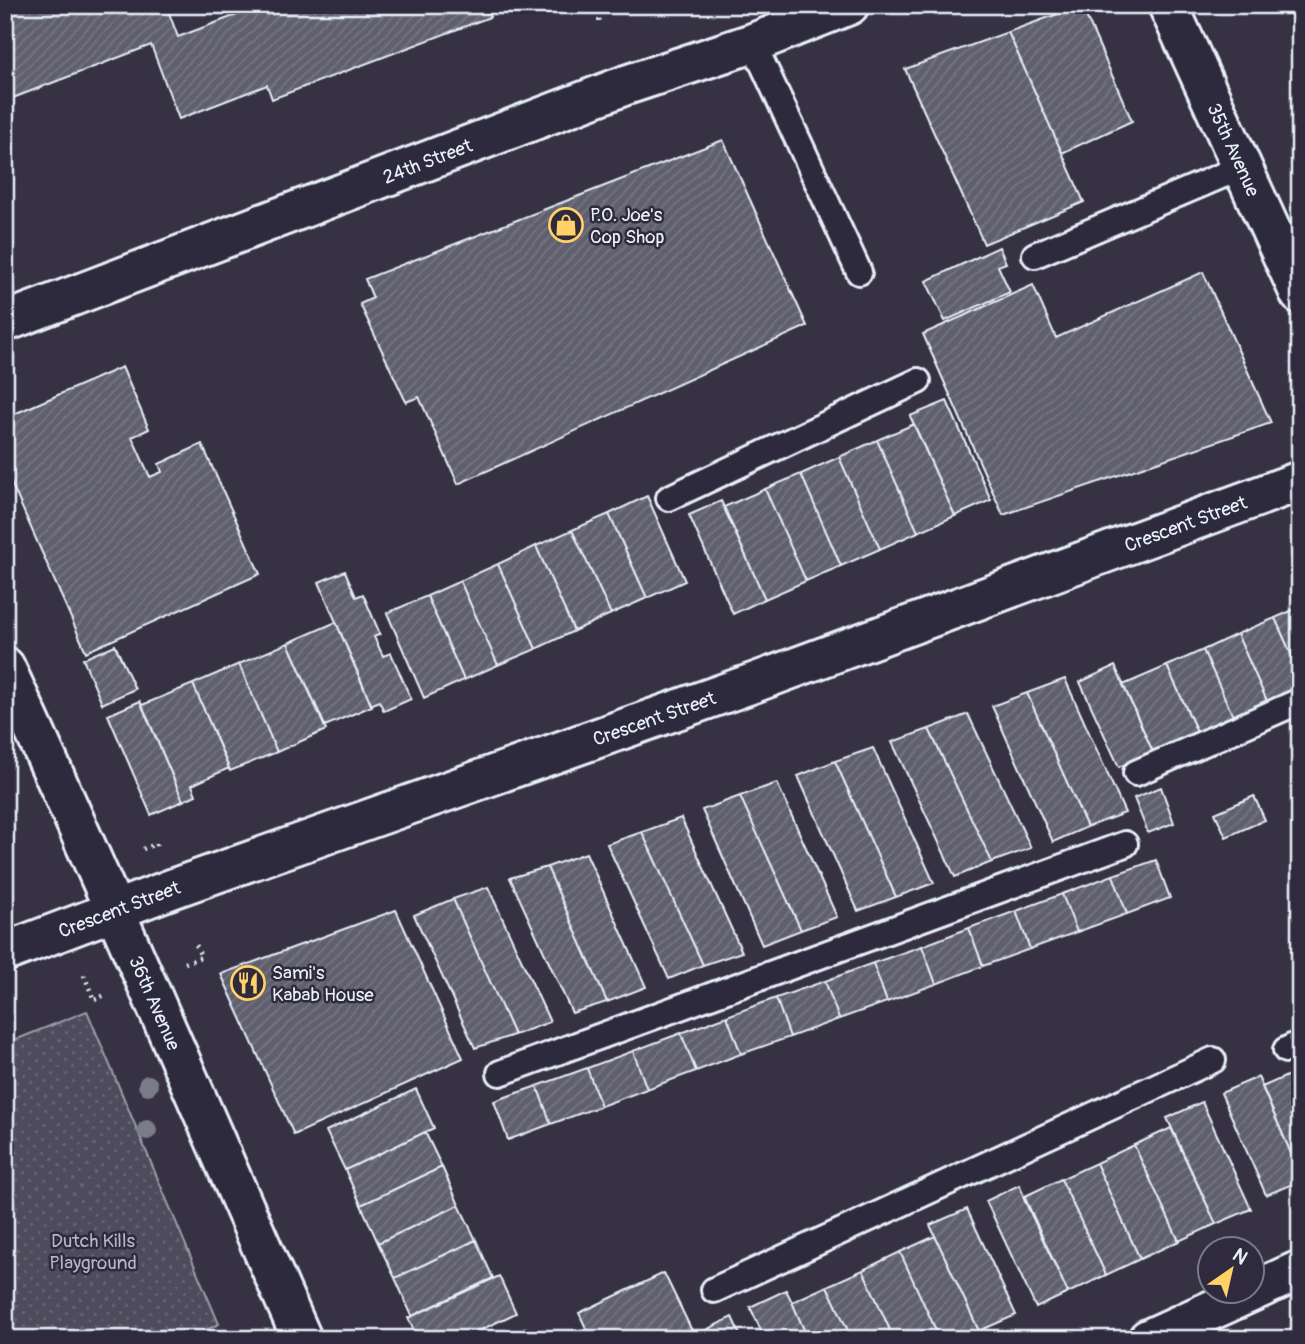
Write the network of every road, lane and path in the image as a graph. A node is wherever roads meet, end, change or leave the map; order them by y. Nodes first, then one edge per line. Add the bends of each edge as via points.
1 (597, 5) edge
2 (849, 5) edge
3 (1168, 5) edge
4 (600, 24) dead end
5 (753, 43) junction
6 (1242, 167) junction
7 (1035, 256) dead end
8 (859, 272) dead end
9 (1300, 294) edge
10 (5, 322) edge
11 (918, 381) dead end
12 (1300, 481) edge
13 (670, 498) dead end
14 (5, 667) edge
15 (1300, 701) edge
16 (15, 715) edge
17 (1136, 773) dead end
18 (1125, 844) dead end
19 (115, 910) junction
20 (195, 942) dead end
21 (5, 952) edge
22 (184, 963) dead end
23 (84, 975) dead end
24 (111, 993) dead end
25 (1213, 1060) dead end
26 (500, 1073) dead end
27 (1300, 1270) edge
28 (714, 1290) dead end
29 (302, 1339) edge
30 (1148, 1339) edge

1 - 4 path
2 - 5 street, 24th Street
3 - 6 street, 35th Avenue
5 - 8 lane
5 - 10 street, 24th Street via 626,85
6 - 7 lane
6 - 9 street, 35th Avenue
11 - 13 lane
12 - 19 street, Crescent Street via 756,682
14 - 16 street, 36th Avenue
15 - 17 lane
16 - 19 street, 36th Avenue
18 - 26 lane
19 - 21 street, Crescent Street
19 - 29 street, 36th Avenue
20 - 22 path via 201,957
23 - 24 path via 94,1000
25 - 28 lane
27 - 30 street

